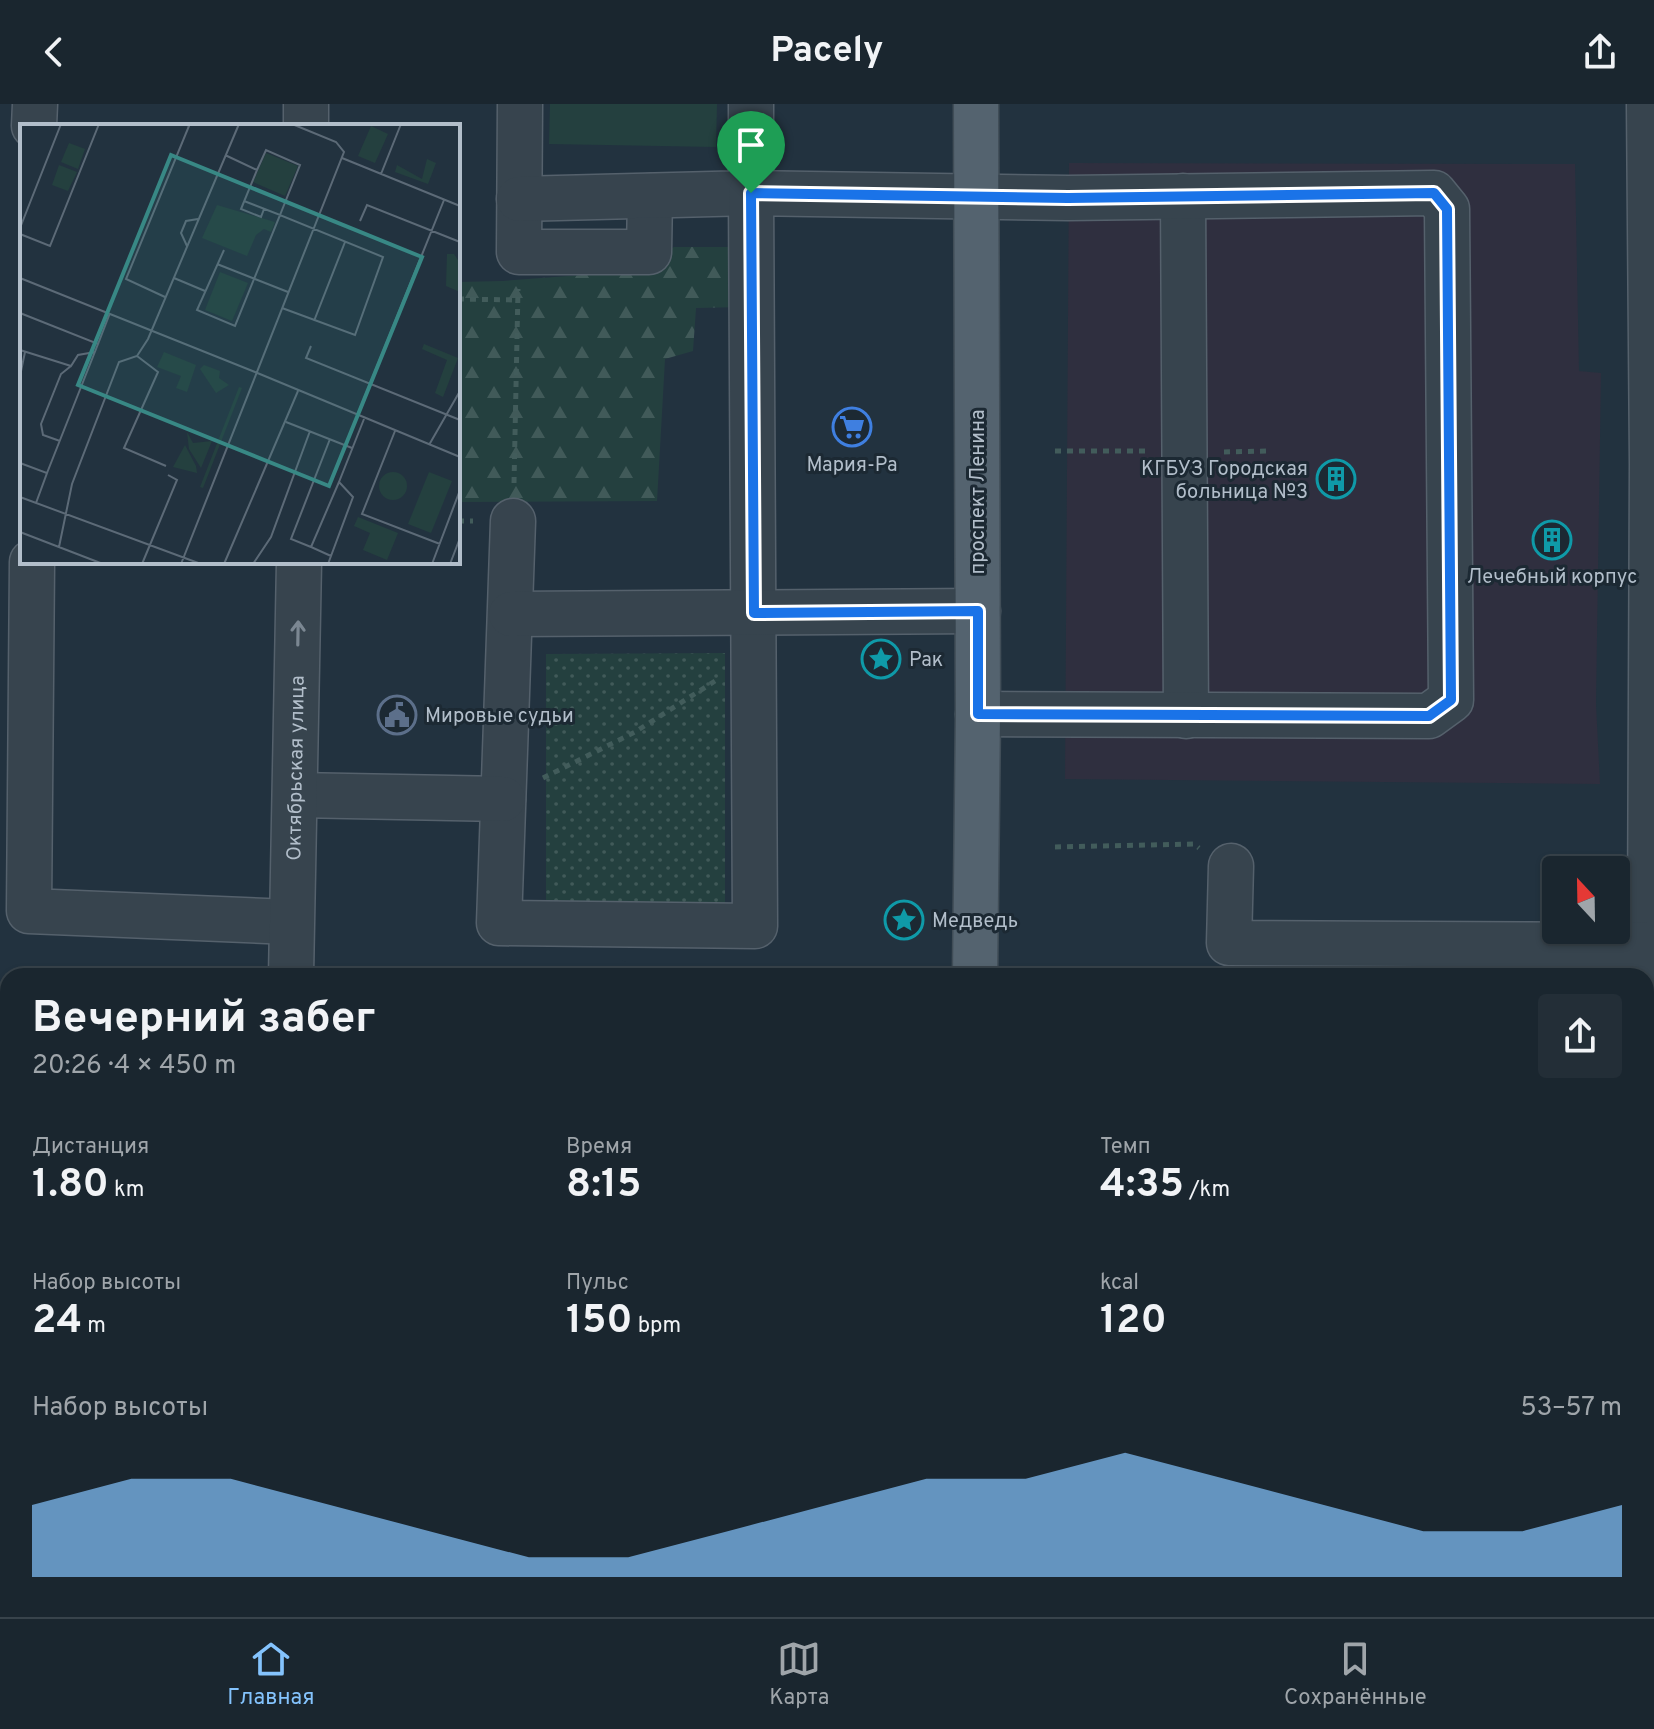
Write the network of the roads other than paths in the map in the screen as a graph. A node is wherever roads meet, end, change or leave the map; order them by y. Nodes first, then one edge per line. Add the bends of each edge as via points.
1 (35, 104) edge
2 (520, 104) edge
3 (751, 104) edge
4 (976, 104) edge
5 (1649, 104) edge
6 (34, 124) edge
7 (751, 193) junction
8 (650, 196) junction
9 (1183, 196) junction
10 (975, 197) junction
11 (519, 199) junction
12 (513, 521) road end
13 (32, 564) edge
14 (291, 570) edge
15 (978, 611) junction
16 (754, 613) junction
17 (511, 614) junction
18 (978, 714) junction
19 (1186, 716) junction
20 (296, 795) junction
21 (503, 799) junction
22 (1231, 866) road end
23 (291, 922) junction
24 (1651, 945) edge
25 (291, 968) edge
26 (975, 968) edge
27 (1651, 968) edge

1 - 6 street
2 - 11 street
3 - 7 street
4 - 10 main road, проспект Ленина
5 - 24 street
7 - 8 street
7 - 10 street
7 - 16 street
8 - 11 street
8 - 11 street via 649,252 519,252
9 - 10 street
9 - 19 street
9 - 19 street via 1434,193 1447,209 1451,700 1429,716
10 - 15 main road, проспект Ленина
12 - 17 street
13 - 23 street via 29,911
20 -> 14 street, Октябрьская улица
15 - 16 street
15 - 18 main road, проспект Ленина
16 - 17 street
16 - 21 street via 755,926 499,923
17 - 21 street
18 - 19 street
18 - 26 main road, проспект Ленина
20 - 21 street
20 - 23 street, Октябрьская улица
22 - 24 street via 1229,943
23 - 25 street, Октябрьская улица
24 - 27 street

